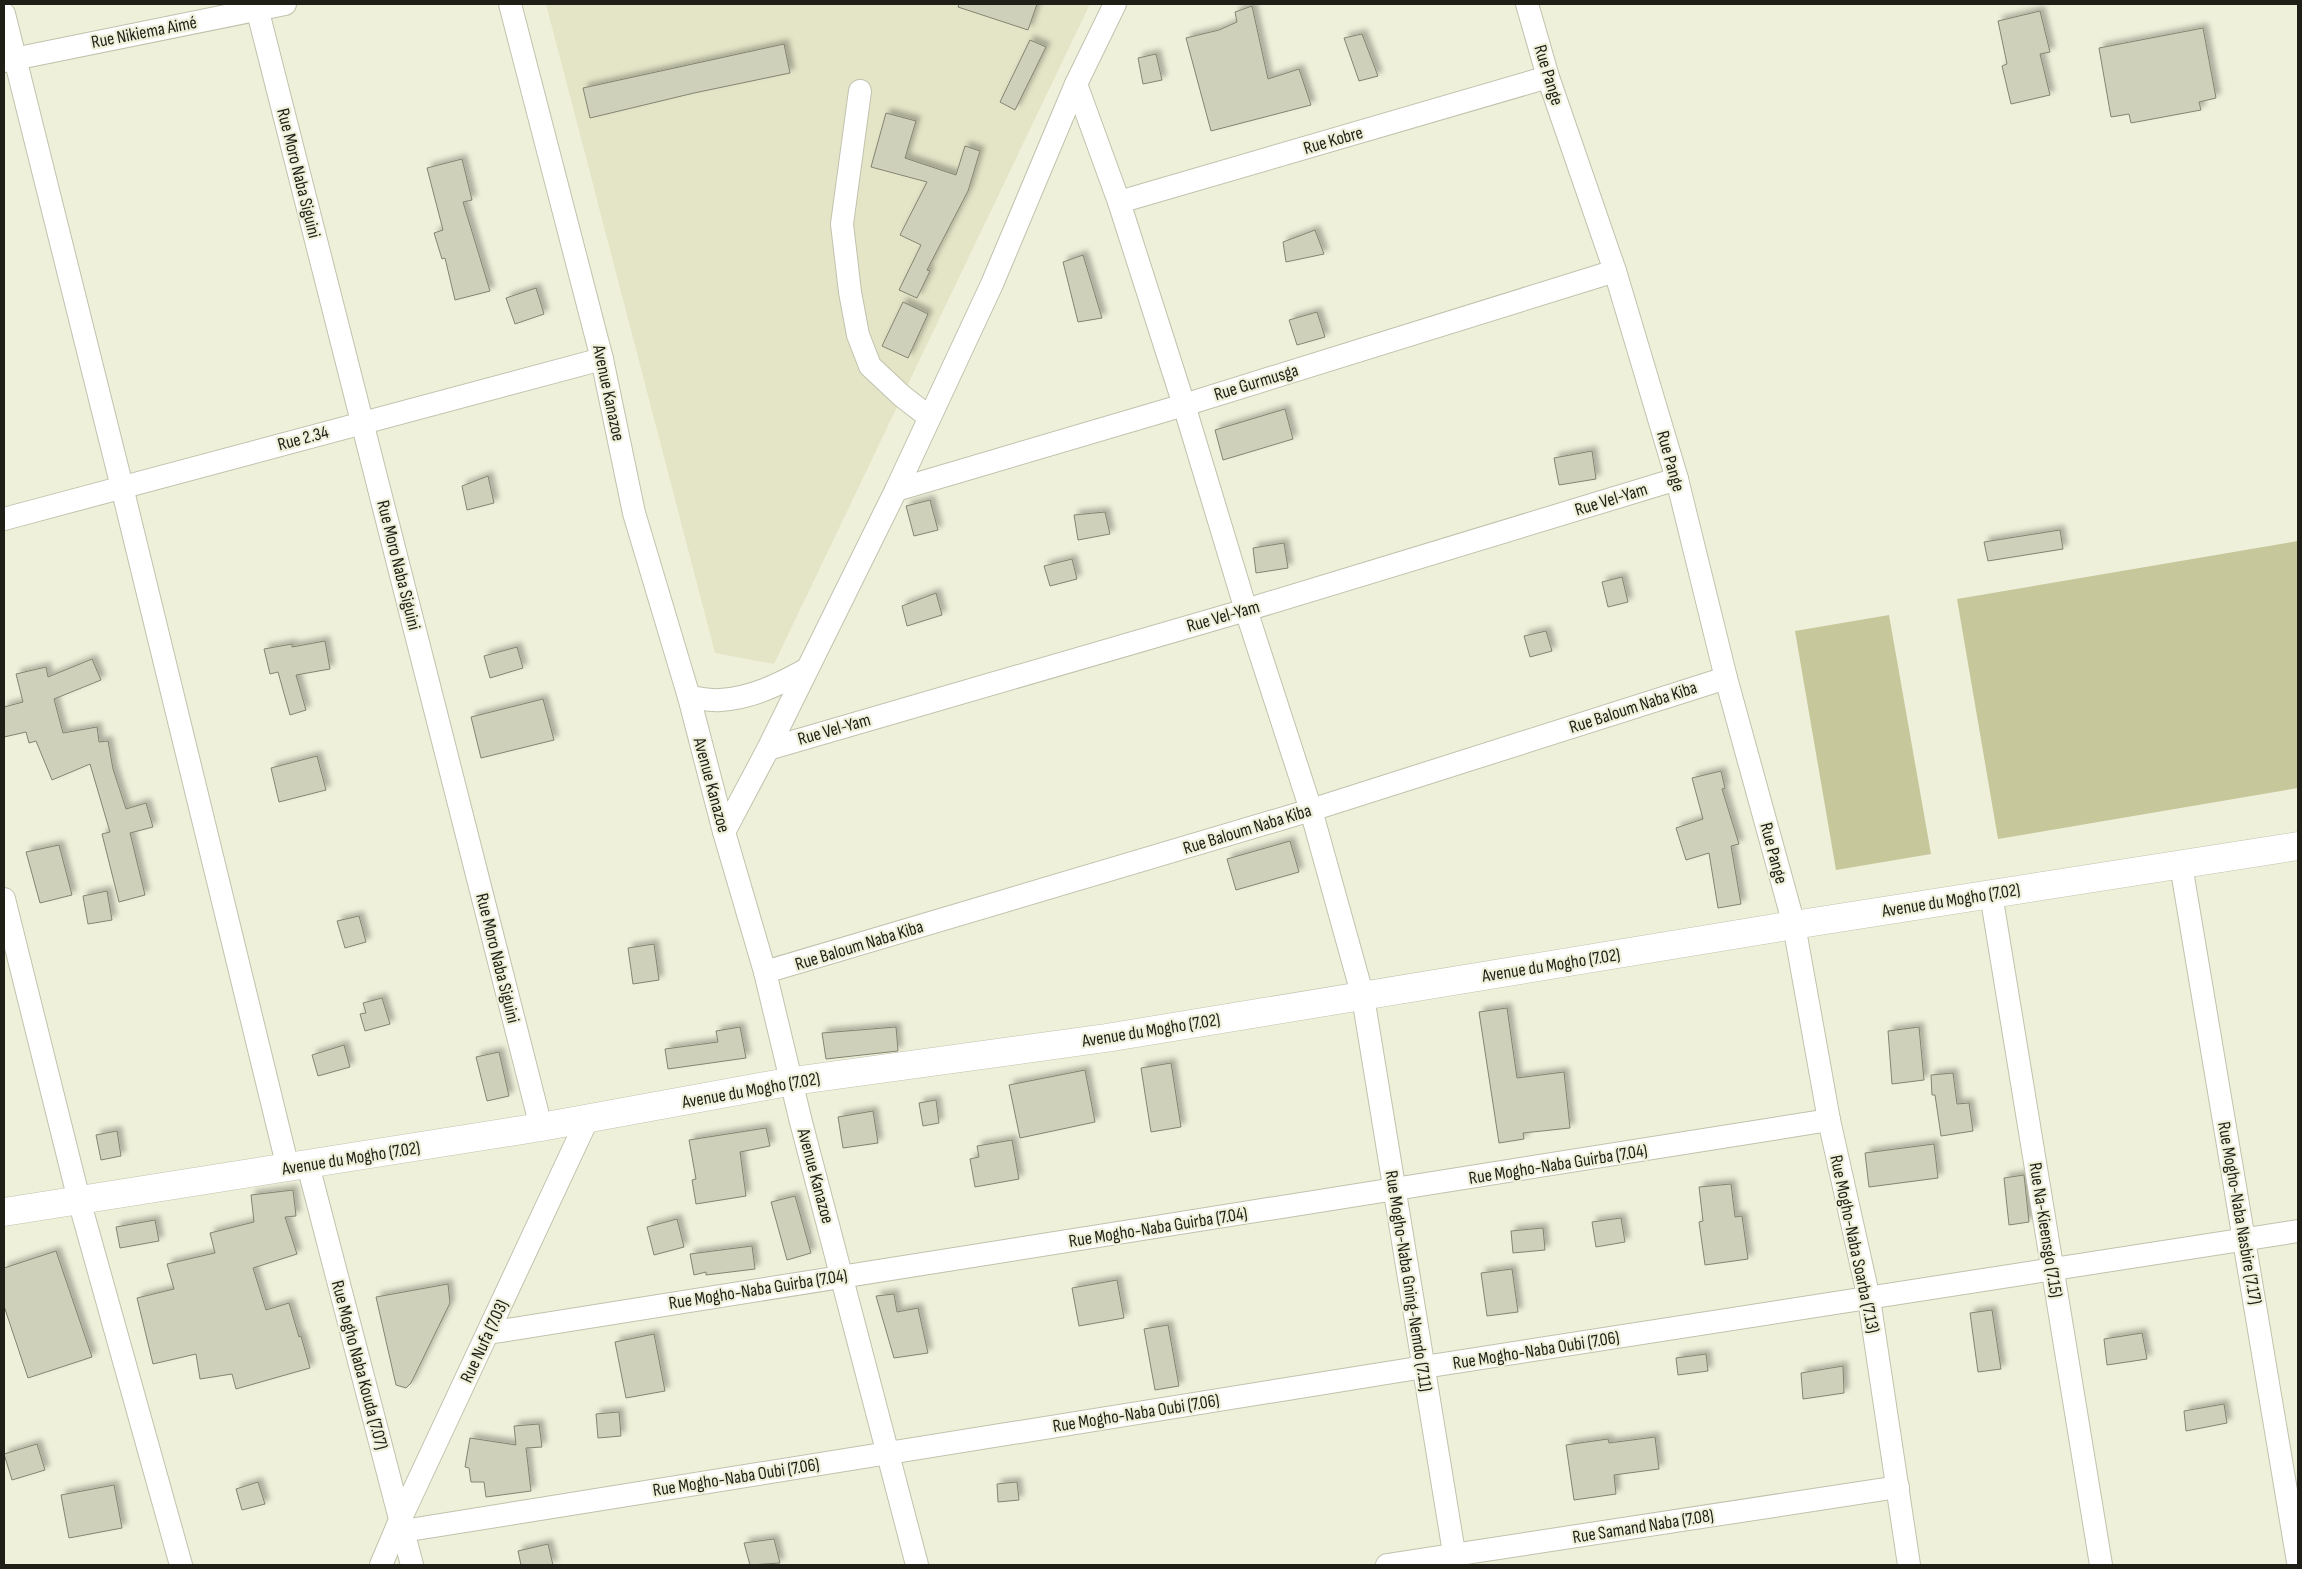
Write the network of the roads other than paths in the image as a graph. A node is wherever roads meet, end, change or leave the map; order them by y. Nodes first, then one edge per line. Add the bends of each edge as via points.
1 (285, 4) edge
2 (510, 4) edge
3 (1114, 4) edge
4 (1527, 4) edge
5 (257, 7) edge
6 (4, 14) edge
7 (10, 59) edge
8 (1548, 77) junction
9 (1076, 84) junction
10 (860, 92) dead end
11 (1119, 202) junction
12 (1614, 271) junction
13 (602, 359) junction
14 (1184, 405) junction
15 (929, 416) junction
16 (362, 422) junction
17 (1677, 479) junction
18 (122, 487) junction
19 (896, 490) junction
20 (4, 519) edge
21 (1246, 610) junction
22 (808, 669) junction
23 (1726, 678) junction
24 (689, 697) junction
25 (768, 748) junction
26 (1311, 810) junction
27 (724, 832) junction
28 (2298, 846) edge
29 (2181, 865) junction
30 (1991, 894) junction
31 (4, 900) edge
32 (1794, 925) junction
33 (765, 972) junction
34 (1363, 997) junction
35 (793, 1081) junction
36 (588, 1118) junction
37 (1829, 1120) junction
38 (541, 1127) junction
39 (298, 1166) junction
40 (1394, 1191) junction
41 (79, 1200) junction
42 (4, 1212) edge
43 (2298, 1231) edge
44 (2244, 1240) junction
45 (2052, 1270) junction
46 (842, 1276) junction
47 (1869, 1299) junction
48 (488, 1333) junction
49 (1424, 1367) junction
50 (888, 1452) junction
51 (1898, 1487) junction
52 (402, 1525) junction
53 (1455, 1560) edge
54 (2298, 1562) edge
55 (181, 1565) edge
56 (381, 1565) edge
57 (412, 1565) edge
58 (918, 1565) edge
59 (1387, 1565) edge
60 (1909, 1565) edge
61 (2101, 1565) edge

1 - 5 street, Rue Nikiema Aimé
2 - 13 street, Avenue Kanazoe
3 - 9 street
4 - 8 street, Rue Pange
5 - 7 street, Rue Nikiema Aimé
5 - 16 street, Rue Moro Naba Siguini
6 - 7 street, Rue Mogho Naba Kouda (7.07)
7 - 18 street, Rue Mogho Naba Kouda (7.07)
8 - 11 street, Rue Kobre
8 - 12 street, Rue Pange
9 - 11 street, Rue Mogho-Naba Gning-Nemdo (7.11)
9 - 15 street via 992,284
10 - 15 street via 842,224 858,335 870,366
11 - 14 street, Rue Mogho-Naba Gning-Nemdo (7.11)
12 - 14 street, Rue Gurmusga
12 - 17 street, Rue Pange
13 - 16 street, Rue 2.34
13 - 24 street, Avenue Kanazoe via 634,513
14 - 19 street, Rue Gurmusga
14 - 21 street, Rue Mogho-Naba Gning-Nemdo (7.11)
15 - 19 street
16 - 18 street, Rue 2.34
16 - 38 street, Rue Moro Naba Siguini
17 - 21 street, Rue Vel-Yam
17 - 23 street, Rue Pange
18 - 20 street, Rue 2.34
18 - 39 street, Rue Mogho Naba Kouda (7.07)
19 - 22 street
21 - 25 street, Rue Vel-Yam
21 - 26 street, Rue Mogho-Naba Gning-Nemdo (7.11)
22 - 24 street via 774,688 739,697 719,700
22 - 25 street
23 - 26 street, Rue Baloum Naba Kiba
23 - 32 street, Rue Pange
24 - 27 street, Avenue Kanazoe
25 - 27 street
26 - 33 street, Rue Baloum Naba Kiba
26 - 34 street, Rue Mogho-Naba Gning-Nemdo (7.11)
27 - 33 street, Avenue Kanazoe
28 - 29 main road, Avenue du Mogho (7.02)
29 - 30 main road, Avenue du Mogho (7.02)
29 - 44 street, Rue Mogho-Naba Nasbire (7.17)
30 - 32 main road, Avenue du Mogho (7.02)
30 - 45 street, Rue Na-Kieensgo (7.15)
31 - 41 street
32 - 34 main road, Avenue du Mogho (7.02)
32 - 37 street, Rue Mogho-Naba Soarba (7.13)
33 - 35 street, Avenue Kanazoe
34 - 35 main road, Avenue du Mogho (7.02) via 1106,1038
34 - 40 street, Rue Mogho-Naba Gning-Nemdo (7.11)
35 - 36 main road, Avenue du Mogho (7.02)
35 - 46 street, Avenue Kanazoe
36 - 38 main road, Avenue du Mogho (7.02)
36 - 48 street, Rue Nufa (7.03)
37 - 40 street, Rue Mogho-Naba Guirba (7.04)
37 - 47 street, Rue Mogho-Naba Soarba (7.13)
38 - 39 main road, Avenue du Mogho (7.02)
39 - 41 main road, Avenue du Mogho (7.02)
39 - 52 street, Rue Mogho Naba Kouda (7.07)
40 - 46 street, Rue Mogho-Naba Guirba (7.04)
40 - 49 street, Rue Mogho-Naba Gning-Nemdo (7.11)
41 - 42 main road, Avenue du Mogho (7.02)
41 - 55 street
43 - 44 street, Rue Mogho-Naba Oubi (7.06)
44 - 45 street, Rue Mogho-Naba Oubi (7.06)
44 - 54 street, Rue Mogho-Naba Nasbire (7.17)
45 - 47 street, Rue Mogho-Naba Oubi (7.06)
45 - 61 street, Rue Na-Kieensgo (7.15)
46 - 48 street, Rue Mogho-Naba Guirba (7.04)
46 - 50 street, Avenue Kanazoe
47 - 49 street, Rue Mogho-Naba Oubi (7.06)
47 - 51 street, Rue Mogho-Naba Soarba (7.13)
48 - 52 street, Rue Nufa (7.03)
49 - 50 street, Rue Mogho-Naba Oubi (7.06)
49 - 53 street, Rue Mogho-Naba Gning-Nemdo (7.11)
50 - 52 street, Rue Mogho-Naba Oubi (7.06)
50 - 58 street, Avenue Kanazoe
51 - 53 street, Rue Samand Naba (7.08)
51 - 60 street, Rue Mogho-Naba Soarba (7.13)
52 - 56 street, Rue Nufa (7.03)
52 - 57 street, Rue Mogho Naba Kouda (7.07)
53 - 59 street, Rue Samand Naba (7.08)

